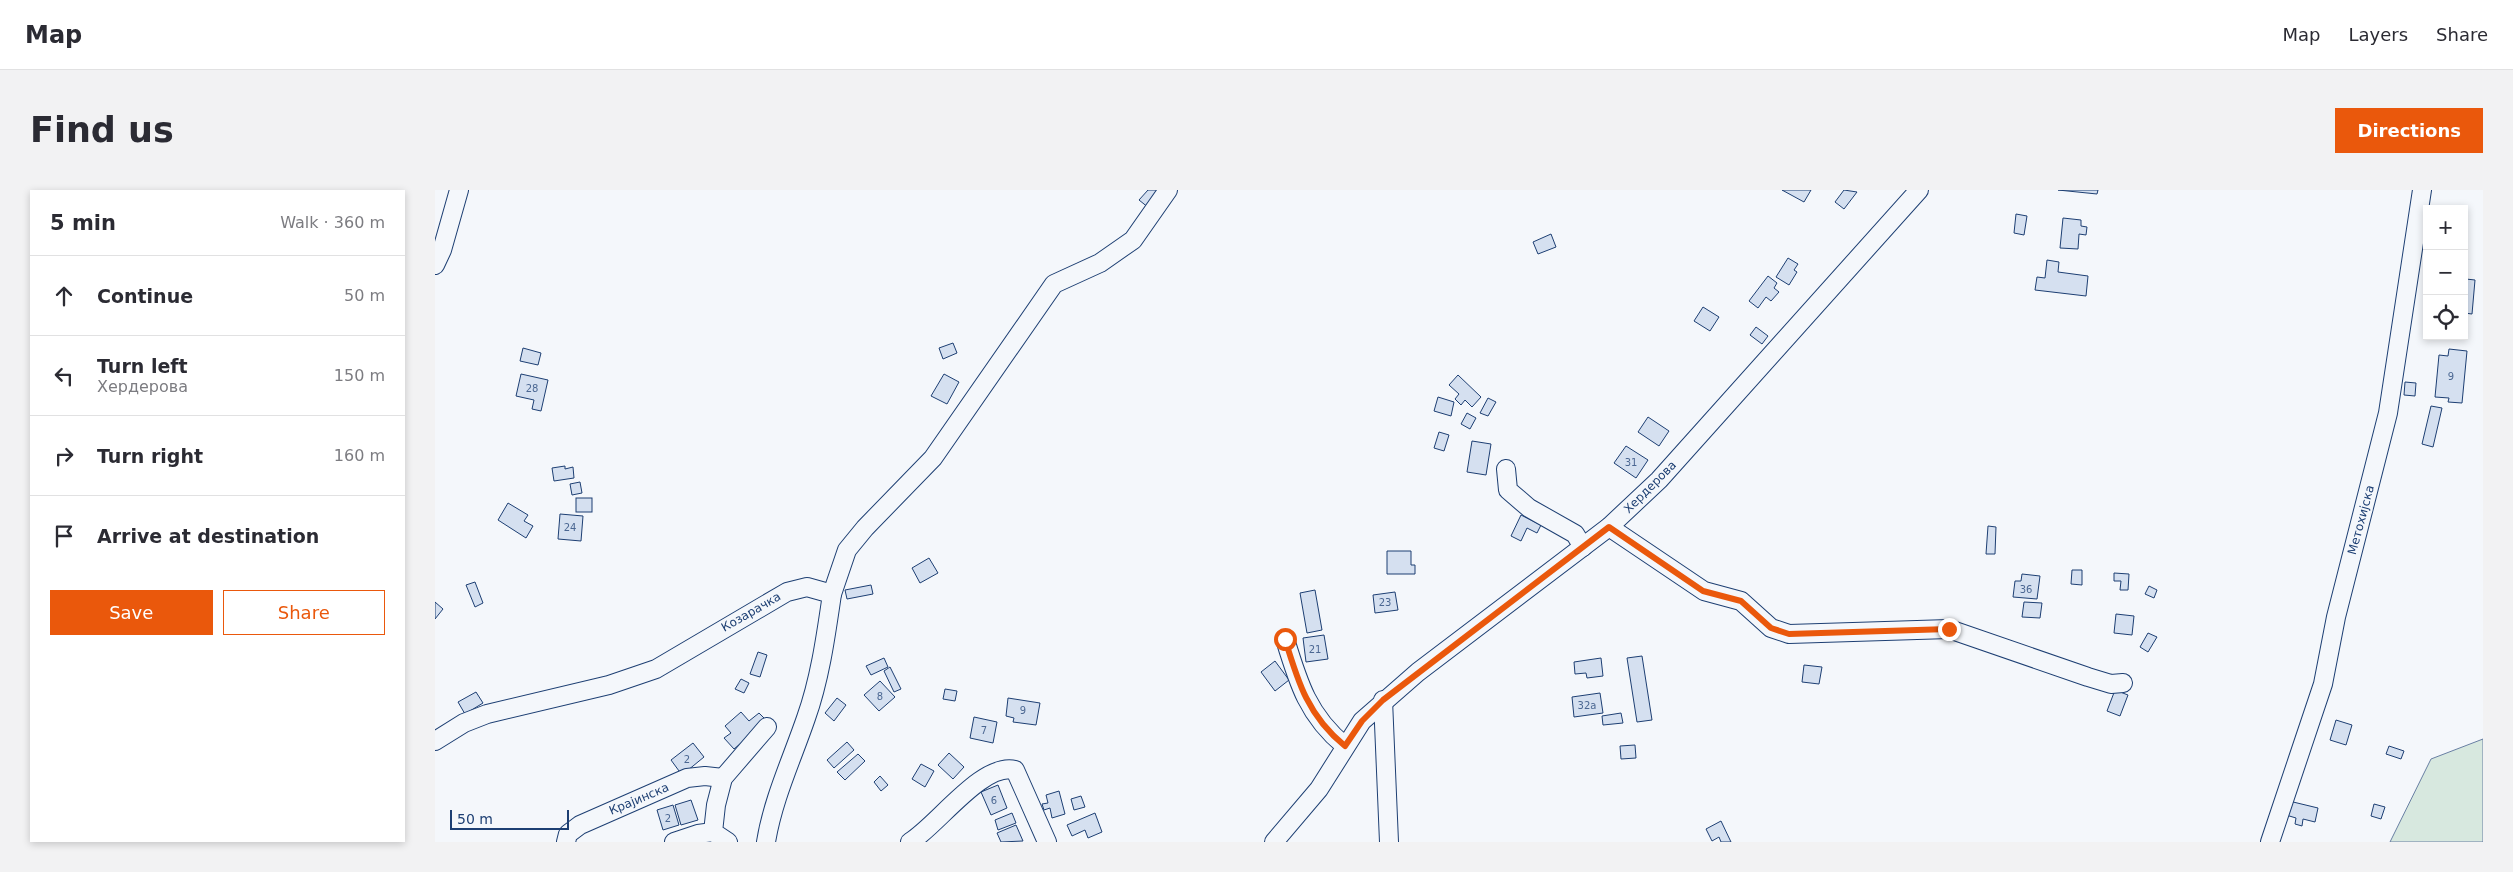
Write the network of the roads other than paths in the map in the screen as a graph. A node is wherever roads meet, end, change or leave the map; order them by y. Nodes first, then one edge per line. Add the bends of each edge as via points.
1 (459, 190) edge
2 (1168, 190) edge
3 (1919, 190) edge
4 (2422, 190) edge
5 (435, 265) edge
6 (1506, 469) dead end
7 (1609, 527) junction
8 (1583, 547) junction
9 (832, 594) junction
10 (1285, 639) dead end
11 (2123, 683) dead end
12 (1383, 700) junction
13 (767, 727) dead end
14 (435, 741) edge
15 (1345, 746) junction
16 (723, 778) junction
17 (713, 832) junction
18 (566, 842) edge
19 (674, 842) edge
20 (728, 842) edge
21 (766, 842) edge
22 (910, 842) edge
23 (1047, 842) edge
24 (1274, 842) edge
25 (1389, 842) edge
26 (2270, 842) edge

1 - 5 street
2 - 9 street via 1133,240 1100,263 1054,284 933,458 847,550
3 - 7 street, Хердерова via 1659,480
4 - 26 street, Метохијска via 2386,422 2336,617 2323,684
6 - 8 street via 1508,490 1529,508 1575,534
7 - 8 street, Хердерова
7 - 11 street via 1703,591 1741,601 1771,628 1789,634 1949,629 2087,677 2111,684
8 - 12 street, Хердерова
9 - 14 street, Козарачка via 807,587 787,592 656,669 609,685 487,714 464,723
9 - 21 street via 807,716 781,783
10 - 15 street via 1300,687 1330,734
12 - 15 street, Хердерова via 1362,721
12 - 25 street
13 - 16 street
15 - 24 street, Хердерова via 1319,789
16 - 17 street
16 - 18 street, Крајинска via 687,778 580,825 568,834
17 - 19 street
17 - 20 street
22 - 23 street via 958,798 989,776 1007,768 1015,770

